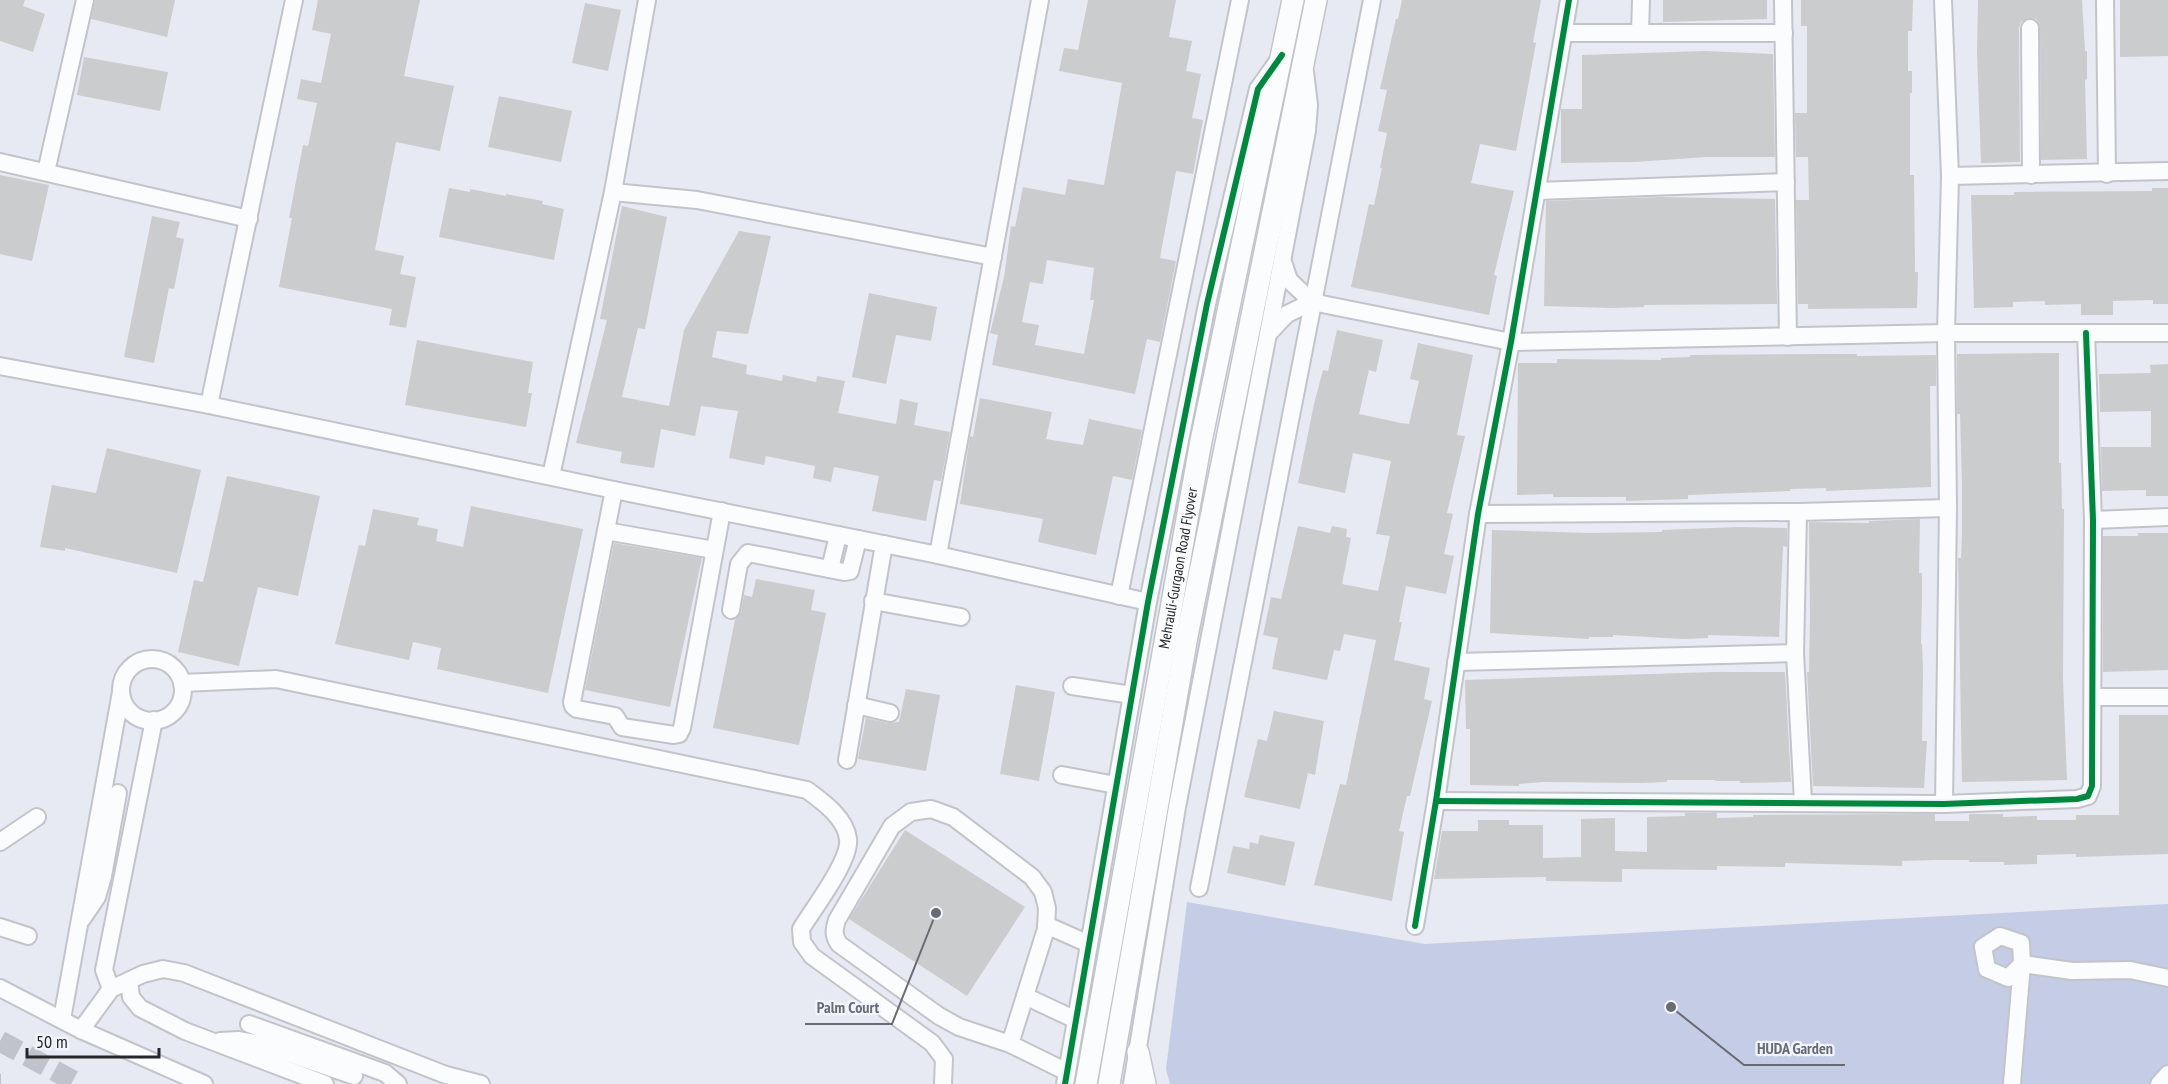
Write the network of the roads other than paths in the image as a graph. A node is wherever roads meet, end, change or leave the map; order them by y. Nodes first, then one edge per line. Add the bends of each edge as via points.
1 (85, 0) edge
2 (294, 0) edge
3 (647, 0) edge
4 (1040, 0) edge
5 (1240, 0) edge
6 (1293, 0) edge
7 (1316, 0) edge
8 (1372, 0) edge
9 (1569, 0) edge
10 (1641, 0) edge
11 (1783, 0) edge
12 (1943, 0) edge
13 (2105, 0) edge
14 (2030, 28) dead end
15 (1564, 33) junction
16 (1640, 33) junction
17 (1784, 33) junction
18 (1282, 56) junction
19 (1304, 59) junction
20 (0, 162) edge
21 (2168, 171) edge
22 (45, 172) junction
23 (2107, 174) junction
24 (2031, 175) junction
25 (1950, 176) junction
26 (1786, 182) junction
27 (1537, 190) junction
28 (613, 192) junction
29 (249, 219) junction
30 (993, 257) junction
31 (1283, 260) junction
32 (1312, 302) junction
33 (1946, 333) junction
34 (2086, 333) junction
35 (2168, 333) edge
36 (1269, 334) junction
37 (1788, 337) junction
38 (1511, 342) junction
39 (0, 366) edge
40 (209, 405) junction
41 (551, 476) junction
42 (614, 490) junction
43 (1948, 508) junction
44 (722, 512) junction
45 (1798, 512) junction
46 (1478, 514) junction
47 (2168, 518) edge
48 (2093, 520) junction
49 (606, 531) junction
50 (838, 535) junction
51 (858, 539) junction
52 (884, 544) junction
53 (714, 550) junction
54 (938, 555) junction
55 (830, 569) junction
56 (1119, 596) junction
57 (873, 602) junction
58 (1148, 602) junction
59 (731, 610) dead end
60 (961, 617) dead end
61 (1795, 654) junction
62 (1456, 662) junction
63 (182, 683) junction
64 (1072, 686) dead end
65 (121, 692) junction
66 (1132, 695) junction
67 (2093, 697) junction
68 (2168, 697) edge
69 (856, 705) junction
70 (890, 712) dead end
71 (154, 720) junction
72 (641, 721) dead end
73 (682, 728) junction
74 (847, 760) dead end
75 (1062, 775) dead end
76 (1116, 785) junction
77 (118, 793) dead end
78 (1436, 801) junction
79 (1803, 802) junction
80 (1944, 804) junction
81 (37, 816) dead end
82 (0, 843) edge
83 (1199, 888) dead end
84 (79, 925) junction
85 (1046, 925) junction
86 (1415, 926) dead end
87 (0, 927) edge
88 (28, 936) dead end
89 (1089, 944) junction
90 (2168, 978) edge
91 (129, 981) junction
92 (0, 988) edge
93 (111, 989) junction
94 (1025, 996) junction
95 (62, 1019) junction
96 (1076, 1020) junction
97 (249, 1024) dead end
98 (81, 1029) junction
99 (213, 1042) junction
100 (1010, 1044) junction
101 (1138, 1052) junction
102 (2168, 1074) edge
103 (354, 1076) dead end
104 (1066, 1078) edge
105 (445, 1080) edge
106 (204, 1084) edge
107 (325, 1084) edge
108 (398, 1084) edge
109 (481, 1084) edge
110 (944, 1084) edge
111 (1086, 1084) edge
112 (1109, 1084) edge
113 (1132, 1084) edge
114 (1145, 1084) edge
115 (2012, 1084) edge
116 (2158, 1084) edge

1 - 22 street
2 - 29 street
3 - 28 street
4 - 30 street
5 - 56 street
6 - 18 main road, Mehrauli-Gurgaon Road Flyover
7 - 19 main road, Mehrauli-Gurgaon Road Flyover
8 - 32 street
9 - 15 street
10 - 16 street
11 - 17 street
12 - 25 street
13 - 23 street
14 - 24 street
15 - 16 street
15 - 27 street
16 - 17 street
17 - 26 street
18 - 58 street via 1258,89 1207,304
18 - 111 main road, Mehrauli-Gurgaon Road Flyover via 1201,441
19 - 31 street via 1308,125
19 - 112 main road, Mehrauli-Gurgaon Road Flyover via 1187,636
20 - 22 street
21 - 23 street
22 - 29 street
23 - 24 street
24 - 25 street
25 - 33 street
26 - 27 street
26 - 37 street
27 - 38 street
28 - 30 street via 697,200
28 - 41 street
29 - 40 street
30 - 54 street
31 - 32 street via 1289,280
31 - 36 street
32 - 36 street via 1287,314
32 - 38 street
32 - 83 street
33 - 34 street
33 - 37 street
33 - 43 street
34 - 35 street
34 - 48 street
36 - 101 street via 1177,807
37 - 38 street
38 - 46 street
39 - 40 street
40 - 41 street
41 - 42 street
42 - 44 street
42 - 49 street
43 - 45 street
43 - 80 street
44 - 50 street
44 - 53 street
45 - 46 street
45 - 61 street
46 - 62 street
47 - 48 street
48 - 67 street
49 - 53 street
49 - 73 street via 573,706 615,716 622,727 674,735
50 - 51 street
50 - 55 street
51 - 52 street
51 - 55 street via 850,571
52 - 54 street
52 - 57 street
53 - 73 street
54 - 56 street
55 - 59 street via 748,554 739,564
56 - 58 street
57 - 60 street
57 - 69 street
58 - 66 street
61 - 62 street
61 - 79 street
62 - 78 street
63 - 65 street via 171,666 152,659 132,666
63 - 71 street via 179,704 164,718
63 - 110 street via 276,679 807,790 828,806 848,838 845,858 801,929 802,942 812,956 932,1043 944,1059
64 - 66 street
65 - 71 street via 135,716
65 - 84 street
66 - 76 street
67 - 68 street
67 - 80 street via 2092,786 2088,796
69 - 70 street
69 - 74 street
71 - 93 street via 104,970
72 - 73 street
75 - 76 street
76 - 89 street
77 - 84 street via 97,897
78 - 79 street
78 - 86 street
79 - 80 street
81 - 82 street
84 - 95 street
85 - 89 street
85 - 94 street
85 - 100 street via 1043,892 1032,877 953,817 931,809 911,812 892,826 834,929 839,944 939,1016
87 - 88 street
89 - 96 street
90 - 115 street via 2130,970 2072,971 2022,963
91 - 93 street
91 - 99 street via 131,997 140,1008
91 - 105 street via 163,969 184,973
92 - 95 street
93 - 98 street
94 - 96 street
94 - 100 street
95 - 98 street
96 - 104 street
97 - 108 street via 385,1073
98 - 106 street
99 - 103 street via 239,1040 261,1044
99 - 107 street
100 - 104 street
101 - 113 street
101 - 114 main road
102 - 116 street
105 - 109 street

